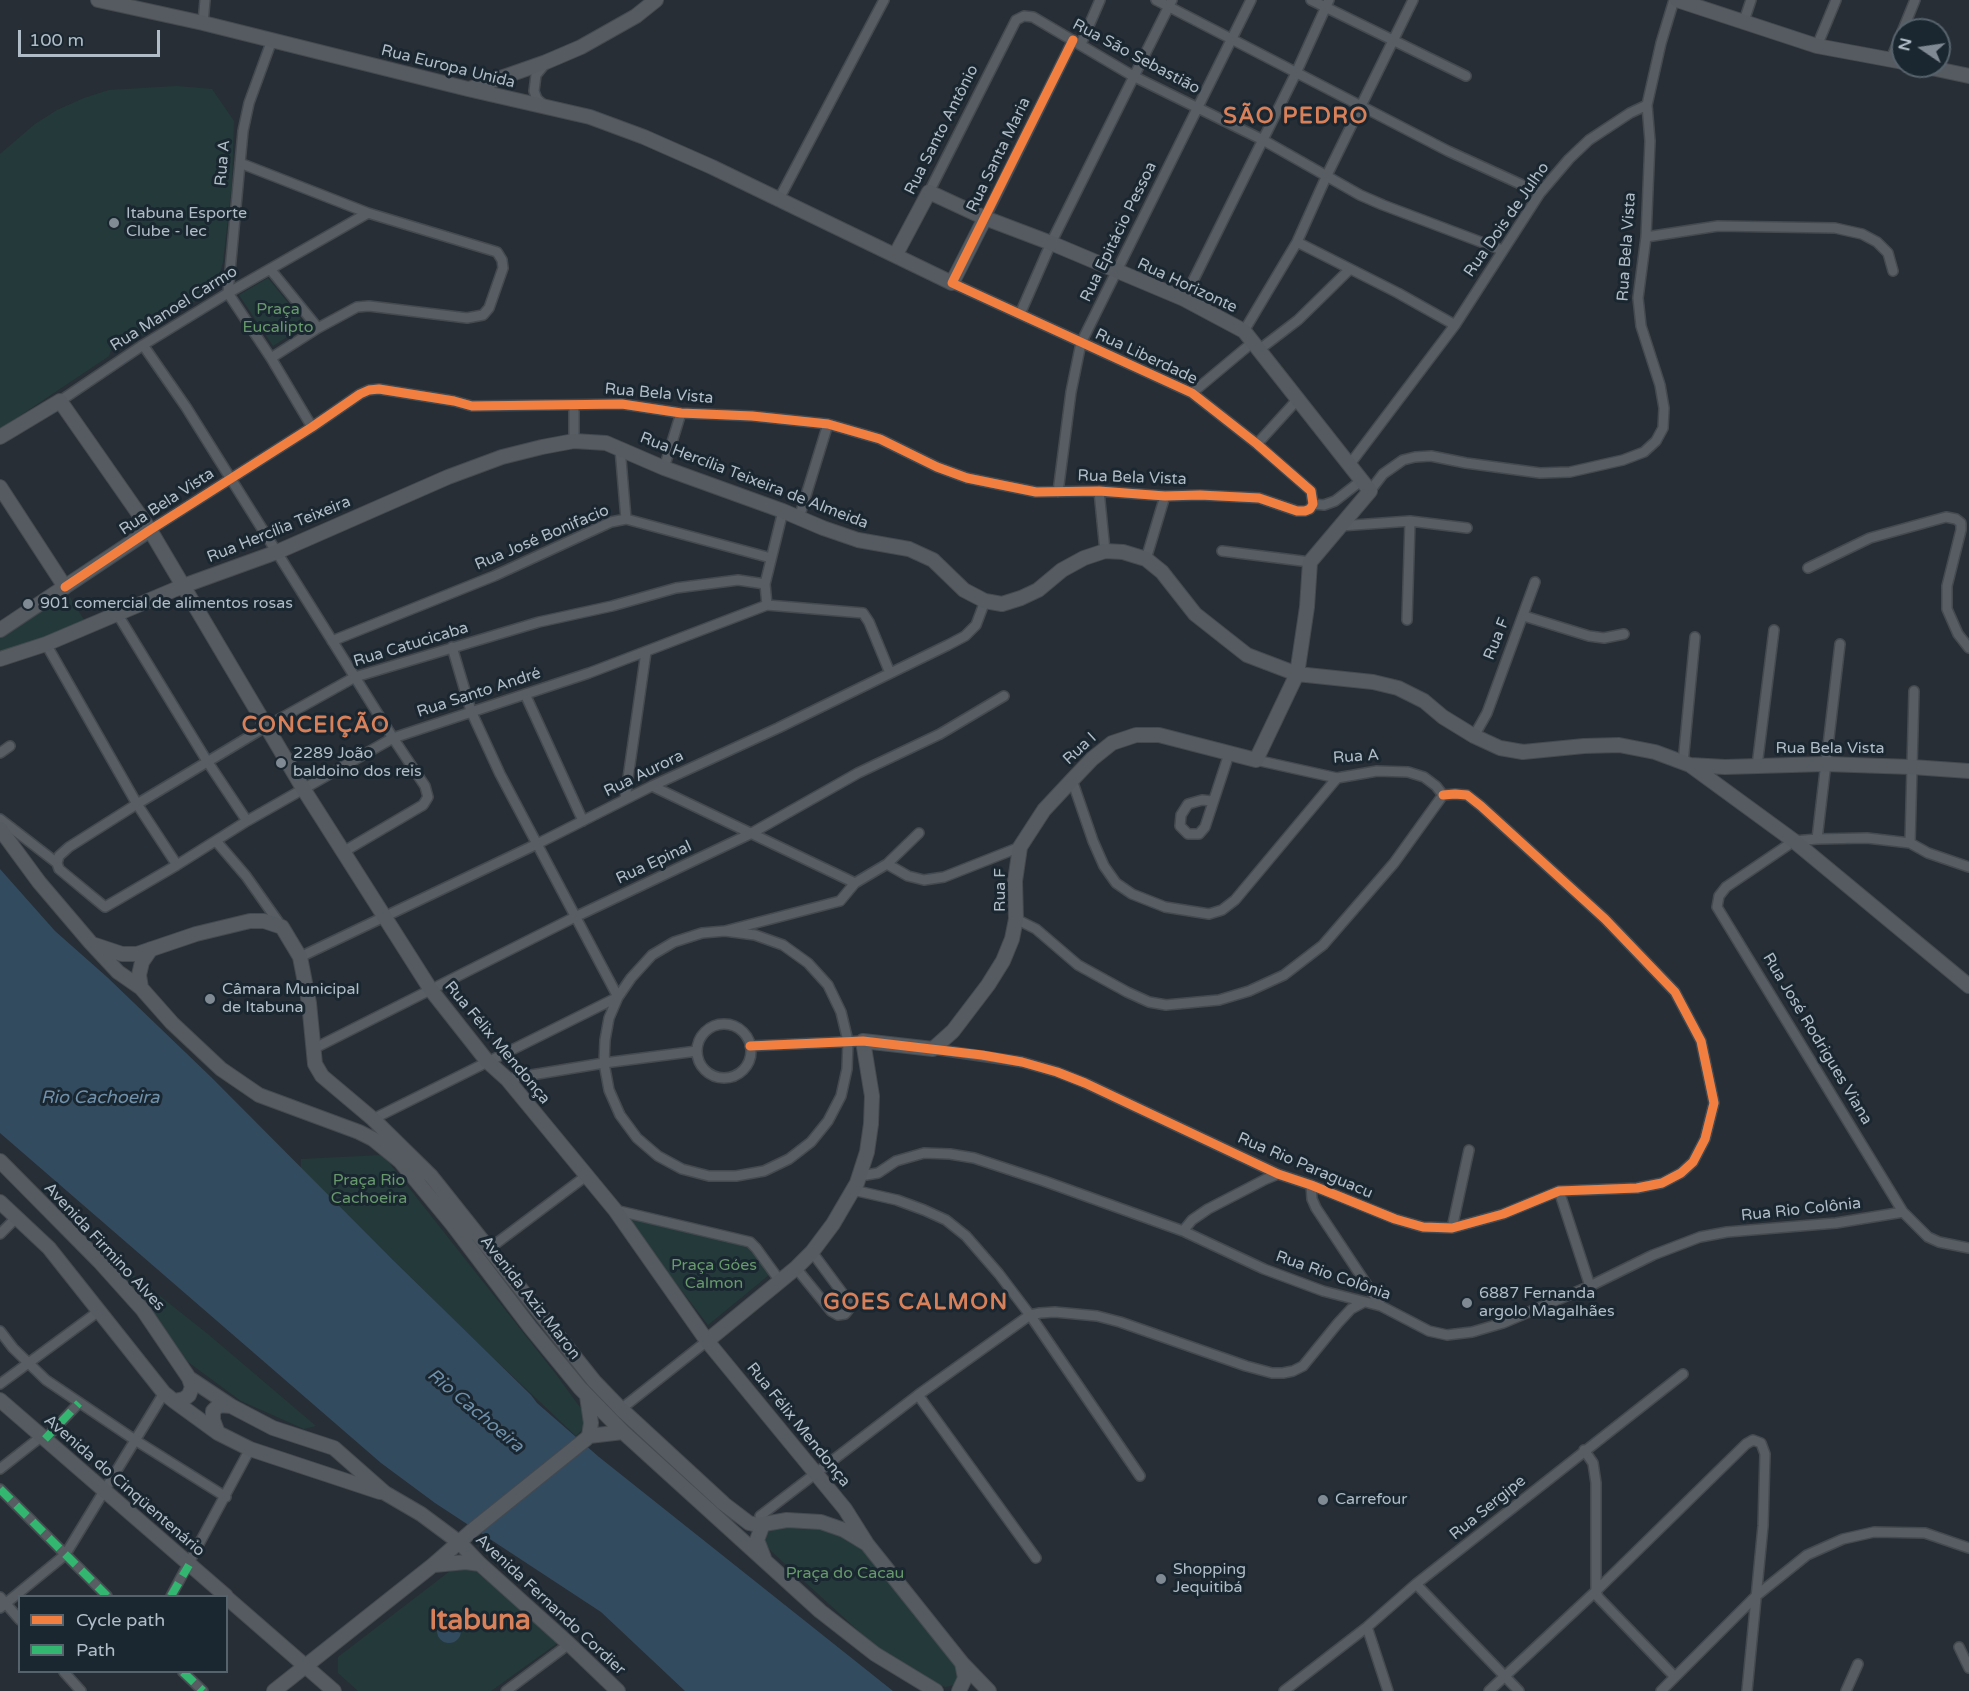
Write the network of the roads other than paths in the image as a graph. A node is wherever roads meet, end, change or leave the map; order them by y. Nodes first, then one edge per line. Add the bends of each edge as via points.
1 (98, 0) edge
2 (205, 0) edge
3 (656, 0) edge
4 (884, 0) edge
5 (1100, 0) edge
6 (1156, 0) edge
7 (1251, 0) edge
8 (1311, 0) edge
9 (1413, 0) edge
10 (1676, 0) edge
11 (1751, 0) edge
12 (1836, 0) edge
13 (1915, 0) edge
14 (1171, 3) edge
15 (1327, 4) edge
16 (1910, 18) edge
17 (1017, 20) joint
18 (1744, 21) junction
19 (203, 23) junction
20 (272, 40) junction
21 (1232, 40) junction
22 (1393, 41) junction
23 (1077, 42) junction
24 (1817, 46) junction
25 (1891, 60) edge
26 (546, 62) junction
27 (1951, 72) edge
28 (1296, 73) junction
29 (1134, 76) junction
30 (1466, 76) dead end
31 (1969, 76) edge
32 (468, 89) junction
33 (1647, 105) junction
34 (1197, 107) junction
35 (1361, 107) junction
36 (547, 108) junction
37 (1263, 140) junction
38 (240, 163) junction
39 (1327, 175) junction
40 (929, 192) junction
41 (1540, 193) junction
42 (779, 199) junction
43 (368, 213) junction
44 (985, 218) junction
45 (1646, 237) junction
46 (1297, 242) junction
47 (1051, 243) junction
48 (1502, 250) junction
49 (896, 254) junction
50 (1350, 269) junction
51 (270, 270) junction
52 (1116, 271) junction
53 (1893, 271) dead end
54 (952, 283) junction
55 (228, 293) junction
56 (1184, 299) junction
57 (1020, 314) junction
58 (1455, 326) junction
59 (318, 328) junction
60 (1252, 341) junction
61 (1081, 343) junction
62 (143, 345) junction
63 (271, 358) junction
64 (1192, 393) junction
65 (1297, 400) junction
66 (60, 401) junction
67 (574, 406) junction
68 (681, 413) junction
69 (828, 424) junction
70 (312, 427) junction
71 (0, 436) edge
72 (574, 441) junction
73 (1257, 444) junction
74 (620, 448) junction
75 (1350, 464) junction
76 (664, 468) junction
77 (230, 479) junction
78 (1366, 485) junction
79 (0, 487) edge
80 (1099, 491) junction
81 (1058, 492) junction
82 (1165, 496) junction
83 (1313, 504) junction
84 (783, 511) junction
85 (799, 518) junction
86 (626, 519) junction
87 (1410, 521) junction
88 (1340, 526) junction
89 (1467, 528) dead end
90 (150, 530) junction
91 (1222, 550) dead end
92 (1105, 551) junction
93 (277, 552) junction
94 (771, 558) junction
95 (1146, 559) junction
96 (1310, 562) junction
97 (1808, 568) dead end
98 (1535, 582) dead end
99 (765, 584) junction
100 (183, 586) junction
101 (65, 587) junction
102 (986, 602) junction
103 (767, 605) junction
104 (118, 615) junction
105 (1524, 616) junction
106 (1407, 620) dead end
107 (0, 630) edge
108 (1774, 630) dead end
109 (1624, 634) dead end
110 (1695, 637) dead end
111 (332, 641) junction
112 (46, 644) junction
113 (1840, 644) dead end
114 (452, 647) junction
115 (1969, 648) edge
116 (646, 652) junction
117 (0, 659) edge
118 (890, 674) junction
119 (1297, 674) junction
120 (355, 677) junction
121 (1914, 691) dead end
122 (525, 694) junction
123 (1004, 696) dead end
124 (471, 711) junction
125 (267, 726) junction
126 (1474, 736) junction
127 (393, 738) junction
128 (10, 746) dead end
129 (0, 753) edge
130 (1229, 754) junction
131 (1257, 760) junction
132 (207, 761) junction
133 (1686, 764) junction
134 (1824, 764) junction
135 (1757, 766) junction
136 (1912, 766) junction
137 (1969, 771) edge
138 (1338, 778) junction
139 (1072, 780) junction
140 (652, 786) junction
141 (304, 790) junction
142 (1443, 795) junction
143 (625, 799) junction
144 (1212, 801) dead end
145 (137, 804) junction
146 (0, 819) edge
147 (247, 821) junction
148 (583, 821) junction
149 (0, 830) edge
150 (919, 833) dead end
151 (750, 834) junction
152 (1817, 839) junction
153 (216, 841) junction
154 (1794, 841) junction
155 (1910, 843) junction
156 (537, 844) junction
157 (1020, 848) junction
158 (343, 852) junction
159 (57, 863) junction
160 (887, 864) junction
161 (177, 865) junction
162 (1969, 867) edge
163 (855, 883) junction
164 (384, 916) junction
165 (575, 916) junction
166 (1016, 919) junction
167 (282, 927) junction
168 (725, 931) junction
169 (92, 944) junction
170 (152, 949) junction
171 (300, 957) junction
172 (1969, 986) edge
173 (141, 988) junction
174 (431, 990) junction
175 (618, 997) junction
176 (848, 1041) junction
177 (863, 1041) junction
178 (750, 1046) junction
179 (313, 1049) junction
180 (933, 1049) junction
181 (697, 1051) junction
182 (487, 1061) junction
183 (604, 1063) junction
184 (507, 1079) junction
185 (373, 1119) junction
186 (1469, 1150) dead end
187 (0, 1161) edge
188 (1278, 1174) junction
189 (586, 1176) junction
190 (860, 1176) junction
191 (1311, 1185) junction
192 (853, 1190) junction
193 (1559, 1191) junction
194 (0, 1202) edge
195 (615, 1210) junction
196 (1903, 1212) junction
197 (17, 1217) junction
198 (1452, 1228) junction
199 (1183, 1231) junction
200 (0, 1234) edge
201 (490, 1248) junction
202 (1969, 1248) edge
203 (812, 1252) junction
204 (796, 1268) junction
205 (780, 1281) junction
206 (1590, 1286) junction
207 (1365, 1302) junction
208 (1381, 1306) junction
209 (99, 1311) junction
210 (1030, 1315) junction
211 (0, 1331) edge
212 (708, 1341) junction
213 (29, 1364) junction
214 (1683, 1374) dead end
215 (189, 1378) junction
216 (0, 1384) edge
217 (918, 1395) junction
218 (587, 1396) junction
219 (169, 1397) junction
220 (0, 1400) edge
221 (78, 1403) junction
222 (231, 1406) junction
223 (621, 1409) junction
224 (218, 1432) junction
225 (623, 1432) junction
226 (587, 1437) junction
227 (44, 1438) junction
228 (135, 1440) junction
229 (250, 1449) junction
230 (1584, 1450) junction
231 (0, 1469) edge
232 (816, 1472) junction
233 (1140, 1476) dead end
234 (0, 1489) edge
235 (105, 1492) junction
236 (385, 1493) junction
237 (226, 1497) junction
238 (761, 1520) junction
239 (460, 1543) junction
240 (867, 1544) junction
241 (1969, 1548) edge
242 (65, 1555) junction
243 (1036, 1558) dead end
244 (767, 1563) junction
245 (480, 1564) junction
246 (189, 1565) junction
247 (433, 1565) junction
248 (1416, 1584) junction
249 (1596, 1591) junction
250 (106, 1595) edge
251 (172, 1595) edge
252 (224, 1595) edge
253 (1756, 1596) junction
254 (228, 1599) edge
255 (2, 1603) edge
256 (18, 1618) edge
257 (1367, 1627) junction
258 (569, 1644) junction
259 (1959, 1647) dead end
260 (962, 1663) junction
261 (1858, 1664) dead end
262 (305, 1666) junction
263 (1969, 1668) edge
264 (66, 1673) edge
265 (185, 1673) edge
266 (1504, 1676) junction
267 (1675, 1677) junction
268 (81, 1691) edge
269 (203, 1691) edge
270 (274, 1691) edge
271 (334, 1691) edge
272 (506, 1691) edge
273 (618, 1691) edge
274 (936, 1691) edge
275 (959, 1691) edge
276 (989, 1691) edge
277 (1284, 1691) edge
278 (1388, 1691) edge
279 (1489, 1691) edge
280 (1519, 1691) edge
281 (1661, 1691) edge
282 (1747, 1691) edge
283 (1846, 1691) edge

1 - 19 main road, Rua Europa Unida
2 - 19 street
3 - 26 main road via 619,26
4 - 42 street
5 - 23 street, Rua Santa Maria
6 - 14 street
7 - 21 street, Rua Epitácio Pessoa
8 - 15 street
9 - 22 street
10 - 18 main road
10 - 33 street via 1661,43
11 - 18 street
12 - 24 street
13 - 16 street
14 - 21 street
14 - 29 street
15 - 22 street
15 - 28 street
17 - 23 street, Rua São Sebastião via 1033,17
17 - 40 street, Rua Santo Antônio
18 - 24 main road
19 - 20 main road, Rua Europa Unida
20 - 32 main road, Rua Europa Unida
20 - 38 street, Rua A via 249,103
21 - 28 street
21 - 34 street, Rua Epitácio Pessoa
22 - 30 street
22 - 35 street
23 - 29 street, Rua São Sebastião
23 - 44 street, Rua Santa Maria
24 - 25 main road
26 - 32 main road
26 - 36 street via 536,75 534,91
27 - 31 main road
28 - 35 street
28 - 37 street
29 - 34 street, Rua São Sebastião
29 - 47 street
32 - 36 main road, Rua Europa Unida
33 - 41 street, Rua Dois de Julho via 1589,140
33 - 45 street, Rua Bela Vista via 1650,141
34 - 37 street, Rua São Sebastião
34 - 52 street, Rua Epitácio Pessoa
35 - 39 street
35 - 41 street
36 - 42 main road, Rua Europa Unida via 590,117 644,137
37 - 39 street, Rua São Sebastião
37 - 56 street
38 - 43 street
38 - 55 street, Rua A
39 - 46 street
39 - 48 street, Rua São Sebastião via 1383,205
40 - 44 main road, Rua Horizonte
40 - 49 main road, Rua Santo Antônio
41 - 48 street, Rua Dois de Julho
42 - 49 main road, Rua Liberdade
43 - 51 street, Rua Manoel Carmo
43 - 59 street via 497,252 503,268 489,308 483,315 467,318 363,306
44 - 47 main road, Rua Horizonte
44 - 54 main road, Rua Santa Maria
45 - 53 street via 1718,226 1835,228 1877,242 1888,253
45 - 78 street, Rua Bela Vista via 1638,298 1641,326 1660,385 1664,428 1644,452 1597,467 1540,473 1431,456 1415,457 1403,460
46 - 50 street
46 - 60 street
47 - 52 main road, Rua Horizonte
47 - 57 street
48 - 58 street, Rua Dois de Julho
49 - 54 main road, Rua Liberdade
50 - 58 street
50 - 60 street via 1298,320
51 - 55 street, Rua Manoel Carmo
51 - 59 street
52 - 56 main road, Rua Horizonte
52 - 61 street, Rua Epitácio Pessoa
54 - 57 street, Rua Liberdade
55 - 62 street, Rua Manoel Carmo
55 - 63 street
56 - 60 main road, Rua Horizonte
57 - 61 street, Rua Liberdade
58 - 75 street, Rua Dois de Julho
59 - 63 street
60 - 64 street
60 - 65 main road, Rua Horizonte
61 - 64 street, Rua Liberdade
61 - 81 street, Rua Epitácio Pessoa
62 - 66 street, Rua Manoel Carmo
62 - 77 street
63 - 70 street
64 - 73 street, Rua Liberdade
65 - 73 street
65 - 75 main road, Rua Horizonte
66 - 71 main road, Rua Manoel Carmo
66 - 90 main road, Rua Félix Mendonça
67 - 68 street, Rua Bela Vista via 622,404
67 - 70 street, Rua Bela Vista via 472,406 379,389 360,394
67 - 72 street
68 - 69 street, Rua Bela Vista
68 - 76 street
69 - 81 street, Rua Bela Vista via 880,439 967,478 1036,492
69 - 85 street
70 - 77 street, Rua Bela Vista
72 - 74 main road, Rua Hercília Teixeira de Almeida
72 - 93 main road, Rua Hercília Teixeira via 502,457 448,477
73 - 83 street, Rua Liberdade via 1311,491
74 - 76 main road, Rua Hercília Teixeira de Almeida
74 - 86 street
75 - 78 main road, Rua Horizonte
76 - 84 main road, Rua Hercília Teixeira de Almeida
77 - 90 street, Rua Bela Vista
77 - 93 street
78 - 83 street via 1324,505
78 - 88 main road
79 - 101 main road
80 - 81 street, Rua Bela Vista
80 - 82 street, Rua Bela Vista
80 - 92 street
82 - 83 street, Rua Bela Vista via 1259,498 1305,512
82 - 95 street
84 - 85 main road, Rua Hercília Teixeira de Almeida
84 - 94 street
85 - 102 main road, Rua Hercília Teixeira de Almeida via 858,540 909,549 933,560 964,590
86 - 94 street, Rua José Bonifacio
86 - 111 street, Rua José Bonifacio
87 - 88 street
87 - 89 street
87 - 106 street
88 - 96 main road
90 - 100 main road, Rua Félix Mendonça
90 - 101 main road, Rua Bela Vista
91 - 96 street
92 - 95 main road
92 - 102 main road via 1062,570 1021,598 1002,604
93 - 100 main road, Rua Hercília Teixeira
93 - 111 street
94 - 99 street
95 - 119 main road via 1162,572 1195,614 1224,638 1247,655
96 - 119 main road
97 - 115 street via 1870,538 1946,517 1956,519 1961,530 1947,586 1947,609
98 - 105 street
99 - 103 street
99 - 114 street, Rua Catucicaba via 738,580 676,588
100 - 104 main road, Rua Hercília Teixeira
100 - 125 main road, Rua Félix Mendonça
101 - 107 main road, Rua Bela Vista
102 - 118 street, Rua Aurora via 976,626 965,636
103 - 116 street, Rua Santo André
103 - 118 street, Rua Santo André via 863,613
104 - 112 main road, Rua Hercília Teixeira
104 - 132 street
105 - 109 street, Rua F via 1589,636
105 - 126 street, Rua F via 1487,713
108 - 135 street
110 - 133 street
111 - 120 street
112 - 117 main road, Rua Hercília Teixeira
112 - 145 street
113 - 134 street
114 - 120 street, Rua Catucicaba
114 - 124 street
116 - 122 street, Rua Santo André
116 - 143 street
118 - 140 street, Rua Aurora
119 - 126 main road via 1398,688
119 - 131 main road
120 - 125 street, Rua Catucicaba
120 - 127 street
121 - 136 street
122 - 124 street, Rua Santo André
122 - 148 street
123 - 151 street, Rua Epinal
124 - 127 street, Rua Santo André
124 - 156 street
125 - 132 street, Rua Catucicaba
125 - 141 main road, Rua Félix Mendonça
126 - 133 main road via 1500,748 1523,752 1619,745 1655,752
127 - 141 street, Rua Santo André
127 - 158 street via 425,786 428,797 423,805
128 - 129 street
130 - 131 main road, Rua A
130 - 139 main road, Rua I via 1159,735 1136,735 1112,743
130 - 144 street
131 - 138 street, Rua A
132 - 145 street, Rua Catucicaba
132 - 147 street
133 - 135 main road, Rua Bela Vista
133 - 154 main road
134 - 135 main road, Rua Bela Vista
134 - 136 main road, Rua Bela Vista
134 - 152 street
136 - 137 main road, Rua Bela Vista
136 - 155 street
138 - 139 street via 1235,900 1209,914 1165,907 1116,884 1093,841
138 - 142 street, Rua A via 1377,771 1408,772 1424,777
139 - 157 main road, Rua I via 1044,810
140 - 143 street, Rua Aurora
140 - 151 street
141 - 147 street, Rua Santo André
141 - 158 main road, Rua Félix Mendonça
142 - 166 street, Rua F via 1394,863 1308,958 1284,975 1220,1000 1166,1005 1149,1002 1078,965 1036,928
142 - 193 street, Rua Rio Paraguacu via 1467,795 1605,919 1675,992 1701,1041 1714,1103 1705,1139 1693,1162 1662,1183 1637,1188
143 - 148 street, Rua Aurora
145 - 159 street, Rua Catucicaba via 69,847
145 - 161 street
146 - 159 street
147 - 153 street, Rua Santo André
148 - 156 street, Rua Aurora
149 - 169 main road, Avenida Aziz Maron
150 - 160 street
151 - 163 street
151 - 165 street, Rua Epinal
152 - 154 street
152 - 155 street via 1867,838
153 - 161 street, Rua Santo André
153 - 167 street
154 - 172 main road
154 - 196 street, Rua José Rodrigues Viana via 1726,887 1717,907
155 - 162 street
156 - 164 street, Rua Aurora
156 - 165 street
157 - 160 street, Rua F via 944,877 924,880
157 - 166 main road, Rua F via 1015,881
158 - 164 main road, Rua Félix Mendonça
159 - 161 street, Rua Santo André via 105,907
160 - 163 street
163 - 168 street via 840,901
164 - 171 street, Rua Aurora
164 - 174 main road, Rua Félix Mendonça
165 - 174 street, Rua Epinal
165 - 175 street
166 - 180 main road via 1003,961 988,985 953,1031
167 - 170 main road via 250,921
167 - 171 main road
168 - 175 street via 674,942 652,955
168 - 176 street via 755,935 783,945 808,963 828,985 841,1012
169 - 170 main road via 122,954
169 - 173 main road, Avenida Aziz Maron via 118,972
170 - 173 main road via 142,962
171 - 179 main road, Avenida Aziz Maron
173 - 218 main road, Avenida Aziz Maron via 172,1023 248,1089 359,1131 400,1161
174 - 179 street, Rua Epinal
174 - 182 main road, Rua Félix Mendonça
175 - 182 street
175 - 183 street via 609,1018
176 - 177 street, Rua Rio Paraguacu
176 - 178 street, Rua Rio Paraguacu
176 - 183 street via 841,1096 811,1142 764,1171 736,1176 709,1176 682,1169 658,1156 637,1138 620,1115 609,1090
177 - 180 main road, Rua Rio Paraguacu
177 - 190 main road via 872,1096 867,1152
178 - 181 street via 740,1030 722,1024 704,1033
178 - 181 street via 748,1064 726,1078 717,1078 702,1068
179 - 185 main road, Avenida Aziz Maron via 322,1076
180 - 188 street, Rua Rio Paraguacu via 1022,1062 1057,1072
181 - 183 street
182 - 184 main road, Rua Félix Mendonça
182 - 185 street
183 - 184 street
184 - 189 main road, Rua Félix Mendonça
185 - 201 main road, Avenida Aziz Maron via 430,1176
186 - 198 street
187 - 215 main road, Avenida Firmino Alves via 143,1310
188 - 191 street, Rua Rio Paraguacu
188 - 199 street via 1208,1209
189 - 195 main road, Rua Félix Mendonça
189 - 201 street
190 - 192 main road
190 - 199 street, Rua Rio Colônia via 878,1173 896,1161 924,1153 974,1158
191 - 198 street, Rua Rio Paraguacu via 1395,1219 1423,1227
191 - 208 street via 1316,1208
192 - 203 main road
192 - 210 street via 897,1200 946,1220 966,1236
193 - 198 street, Rua Rio Paraguacu via 1503,1214
193 - 206 street
194 - 197 main road, Avenida Firmino Alves
195 - 205 street via 750,1242
195 - 212 main road, Rua Félix Mendonça
196 - 202 street, Rua José Rodrigues Viana via 1928,1237
196 - 206 street, Rua Rio Colônia via 1700,1238 1653,1255
197 - 200 street
197 - 209 main road, Avenida Firmino Alves via 49,1248
199 - 207 street, Rua Rio Colônia via 1264,1269
201 - 223 main road, Avenida Aziz Maron via 594,1381
203 - 204 main road
203 - 204 street via 849,1302 845,1314 831,1311
204 - 205 main road
205 - 212 main road
206 - 208 street, Rua Rio Colônia via 1503,1323 1447,1335
207 - 208 street, Rua Rio Colônia
207 - 210 street via 1351,1309 1303,1366 1283,1373 1246,1366 1097,1316 1055,1312
209 - 213 street
209 - 219 main road, Avenida Firmino Alves
210 - 217 street
210 - 233 street
211 - 213 street
212 - 223 street
212 - 232 main road, Rua Félix Mendonça
213 - 216 street
213 - 221 street
214 - 230 street, Rua Sergipe
215 - 219 main road via 189,1395 184,1399
215 - 222 main road, Avenida Firmino Alves
217 - 232 street
217 - 243 street
218 - 225 main road, Avenida Aziz Maron
218 - 226 main road via 591,1416
219 - 224 main road, Avenida Firmino Alves
219 - 228 street
220 - 227 main road, Avenida do Cinqüentenário
221 - 227 street
221 - 228 street
222 - 224 main road via 219,1405 213,1411
222 - 236 main road, Avenida Firmino Alves via 273,1428 334,1448
223 - 238 main road, Avenida Aziz Maron via 736,1514 749,1523
224 - 229 main road, Avenida Firmino Alves
225 - 226 main road
225 - 244 main road, Avenida Aziz Maron
226 - 239 main road
227 - 231 street
227 - 235 main road, Avenida do Cinqüentenário
228 - 235 street
228 - 237 street
229 - 236 main road, Avenida Firmino Alves
229 - 237 street
230 - 248 street, Rua Sergipe
230 - 249 street via 1593,1463 1596,1483
232 - 238 street
232 - 240 main road, Rua Félix Mendonça
234 - 242 street
235 - 242 street
235 - 246 main road, Avenida do Cinqüentenário
236 - 239 main road, Avenida Firmino Alves
237 - 246 street
238 - 240 main road, Avenida Aziz Maron via 821,1522
238 - 244 main road via 757,1540
239 - 245 main road, Avenida Fernando Cordier
239 - 247 main road
240 - 260 main road, Avenida Aziz Maron
241 - 253 street via 1925,1533 1874,1532 1843,1539 1807,1555
242 - 250 street
242 - 255 street
244 - 274 main road, Avenida Aziz Maron via 875,1654
245 - 247 main road
245 - 258 main road, Avenida Fernando Cordier
246 - 251 street
246 - 252 main road, Avenida do Cinqüentenário
247 - 262 main road
248 - 257 street, Rua Sergipe
248 - 266 street
249 - 253 street via 1753,1440 1761,1443 1766,1454
249 - 266 street
249 - 267 street
253 - 267 street
253 - 282 street
254 - 262 main road, Avenida do Cinqüentenário
255 - 256 street
257 - 277 street, Rua Sergipe
257 - 278 street
258 - 272 street
258 - 273 main road, Avenida Fernando Cordier
259 - 263 street
260 - 275 main road via 965,1678
260 - 276 main road, Avenida Aziz Maron
261 - 283 street
262 - 270 main road
262 - 271 main road, Avenida do Cinqüentenário
264 - 268 street
265 - 269 street
266 - 279 street
266 - 280 street
267 - 281 street

